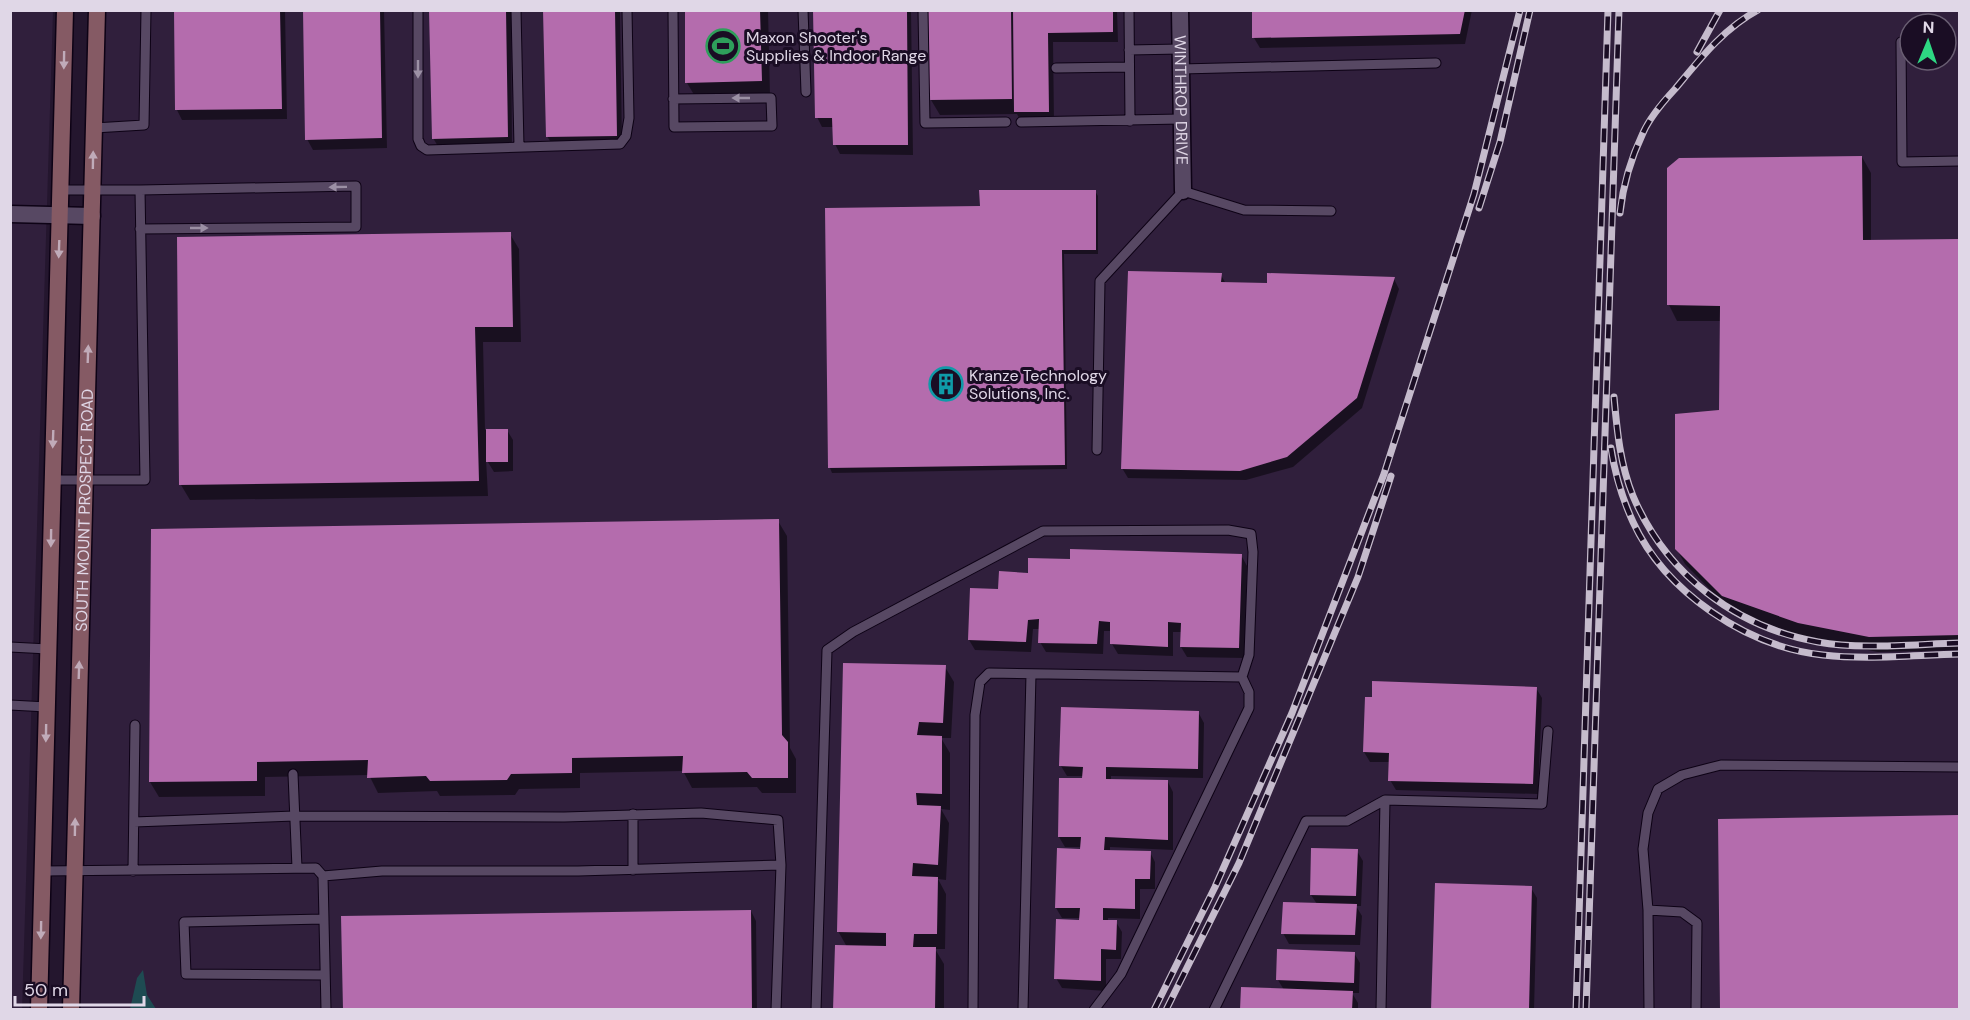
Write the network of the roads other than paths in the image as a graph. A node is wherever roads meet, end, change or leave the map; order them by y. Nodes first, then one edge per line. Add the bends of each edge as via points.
1 (65, 10) edge
2 (97, 10) edge
3 (146, 10) edge
4 (418, 10) edge
5 (516, 10) edge
6 (627, 10) edge
7 (673, 10) edge
8 (803, 10) edge
9 (923, 10) edge
10 (1129, 10) edge
11 (1180, 10) edge
12 (1129, 50) junction
13 (1180, 50) junction
14 (1436, 63) dead end
15 (1129, 67) junction
16 (1056, 68) dead end
17 (1181, 69) junction
18 (1901, 72) edge
19 (806, 92) dead end
20 (673, 99) junction
21 (1181, 119) junction
22 (1130, 120) junction
23 (1006, 122) dead end
24 (1021, 122) dead end
25 (93, 128) junction
26 (519, 147) junction
27 (1959, 161) edge
28 (61, 190) junction
29 (92, 190) junction
30 (140, 190) junction
31 (1183, 191) junction
32 (1331, 211) dead end
33 (10, 213) edge
34 (60, 215) junction
35 (92, 216) junction
36 (140, 229) junction
37 (1097, 450) dead end
38 (52, 480) junction
39 (84, 480) junction
40 (10, 647) edge
41 (48, 649) junction
42 (1031, 674) junction
43 (1242, 677) junction
44 (10, 705) edge
45 (47, 707) junction
46 (135, 725) dead end
47 (1548, 731) dead end
48 (1959, 767) edge
49 (293, 774) dead end
50 (1385, 800) junction
51 (633, 814) junction
52 (295, 816) junction
53 (134, 822) junction
54 (781, 865) junction
55 (297, 868) junction
56 (633, 870) junction
57 (43, 871) junction
58 (133, 871) junction
59 (74, 872) junction
60 (322, 876) junction
61 (1648, 910) junction
62 (324, 919) junction
63 (325, 975) junction
64 (39, 1010) edge
65 (71, 1010) edge
66 (326, 1010) edge
67 (776, 1010) edge
68 (816, 1010) edge
69 (974, 1010) edge
70 (1023, 1010) edge
71 (1094, 1010) edge
72 (1214, 1010) edge
73 (1381, 1010) edge
74 (1649, 1010) edge
75 (1696, 1010) edge

1 -> 28 main road, SOUTH MOUNT PROSPECT ROAD
2 - 25 main road, SOUTH MOUNT PROSPECT ROAD
3 - 25 lane via 144,125
4 -> 26 lane via 421,146 427,150
5 - 26 lane
6 - 26 lane via 629,118 626,136 620,144
7 - 20 lane
8 - 19 lane
9 - 23 lane via 925,123
10 - 12 lane
11 - 13 street, WINTHROP DRIVE
12 - 13 lane
12 - 15 lane
13 - 17 street, WINTHROP DRIVE
14 - 17 lane
15 - 16 lane
15 - 22 lane
17 - 21 street, WINTHROP DRIVE
18 - 27 lane via 1902,162
20 -> 20 lane via 674,127 772,126 771,98
21 - 22 lane
21 - 31 street, WINTHROP DRIVE
22 - 24 lane
29 -> 25 main road, SOUTH MOUNT PROSPECT ROAD
28 - 29 lane
28 - 34 main road, SOUTH MOUNT PROSPECT ROAD
29 - 30 lane
29 - 35 main road, SOUTH MOUNT PROSPECT ROAD
30 - 36 lane
36 -> 30 lane via 356,227 356,186
31 - 32 lane via 1244,210
31 - 37 lane via 1100,281
33 - 34 street
34 - 35 street
34 -> 38 main road, SOUTH MOUNT PROSPECT ROAD
39 -> 35 main road, SOUTH MOUNT PROSPECT ROAD
36 - 39 lane via 145,480
38 - 39 lane
38 -> 41 main road, SOUTH MOUNT PROSPECT ROAD
59 -> 39 main road, SOUTH MOUNT PROSPECT ROAD
40 - 41 lane
41 - 45 main road, SOUTH MOUNT PROSPECT ROAD
42 - 43 lane
42 - 69 lane via 989,673 980,682 975,715
42 - 70 lane
43 - 68 lane via 1250,655 1254,552 1251,534 1228,530 1043,531 827,650
43 - 71 lane via 1250,692 1249,708 1121,974
44 - 45 lane
45 -> 57 main road, SOUTH MOUNT PROSPECT ROAD
46 - 53 lane
47 - 50 lane via 1542,804
48 - 61 lane via 1721,765 1682,775 1659,789 1648,813 1643,849
49 - 52 lane
50 - 72 lane via 1347,821 1306,821
50 - 73 lane
51 - 52 lane
51 - 54 lane via 700,813 778,820
51 - 56 lane
52 - 53 lane
52 - 55 lane
53 - 58 lane
54 - 56 lane
54 - 67 lane
55 - 58 lane
55 - 60 lane via 316,868
56 - 60 lane via 382,871
57 - 59 lane
57 -> 64 main road, SOUTH MOUNT PROSPECT ROAD
58 - 59 lane
59 - 65 main road, SOUTH MOUNT PROSPECT ROAD
60 - 62 lane
61 - 74 lane
61 - 75 lane via 1682,912 1696,923
62 - 63 lane
62 - 63 lane via 184,922 186,974
63 - 66 lane

